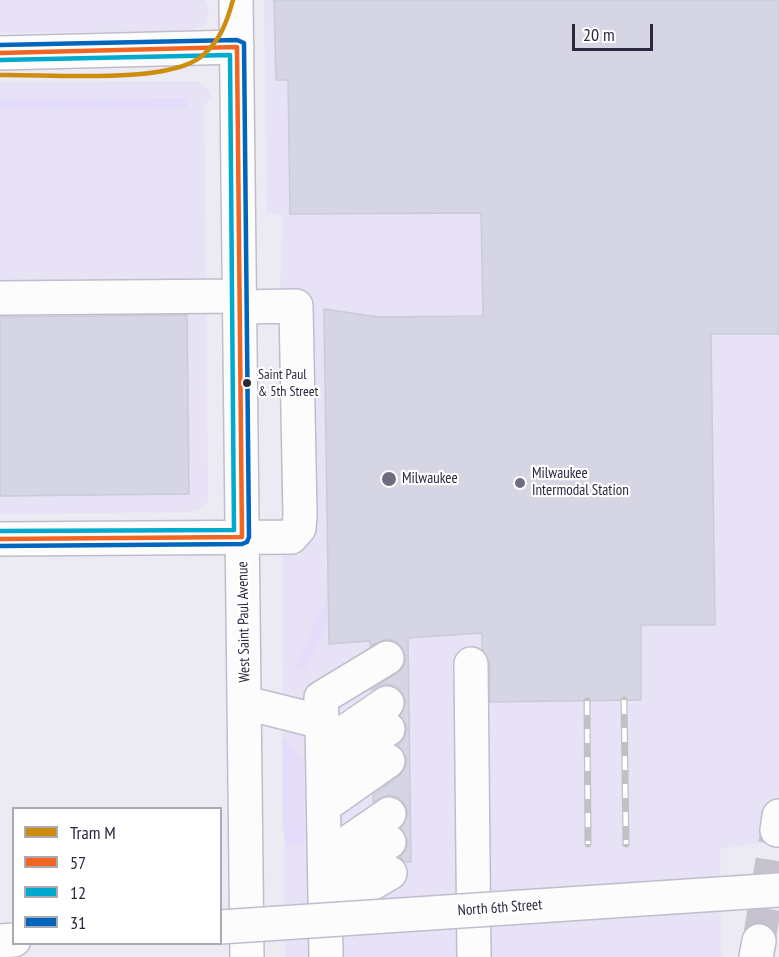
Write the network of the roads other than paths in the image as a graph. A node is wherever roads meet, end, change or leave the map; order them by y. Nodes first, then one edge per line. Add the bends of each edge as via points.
1 (236, 0) edge
2 (237, 47) junction
3 (0, 53) edge
4 (0, 298) edge
5 (240, 301) junction
6 (242, 537) junction
7 (0, 539) edge
8 (471, 664) dead end
9 (246, 703) junction
10 (388, 761) junction
11 (324, 816) junction
12 (779, 890) edge
13 (222, 927) edge
14 (247, 957) edge
15 (326, 957) edge
16 (474, 957) edge

1 - 2 street, West Saint Paul Avenue
2 - 3 street
2 - 5 street, West Saint Paul Avenue
4 - 5 street
5 - 6 street, West Saint Paul Avenue
5 - 6 street via 296,306 300,516 299,528 291,537
6 - 7 street
6 - 9 street, West Saint Paul Avenue
8 - 16 street
9 - 11 street
9 - 14 street, West Saint Paul Avenue
10 - 11 street
10 - 11 street
10 - 11 street
10 - 11 street
10 - 11 street via 321,698
11 - 15 street
12 - 13 street, North 6th Street, bridge

